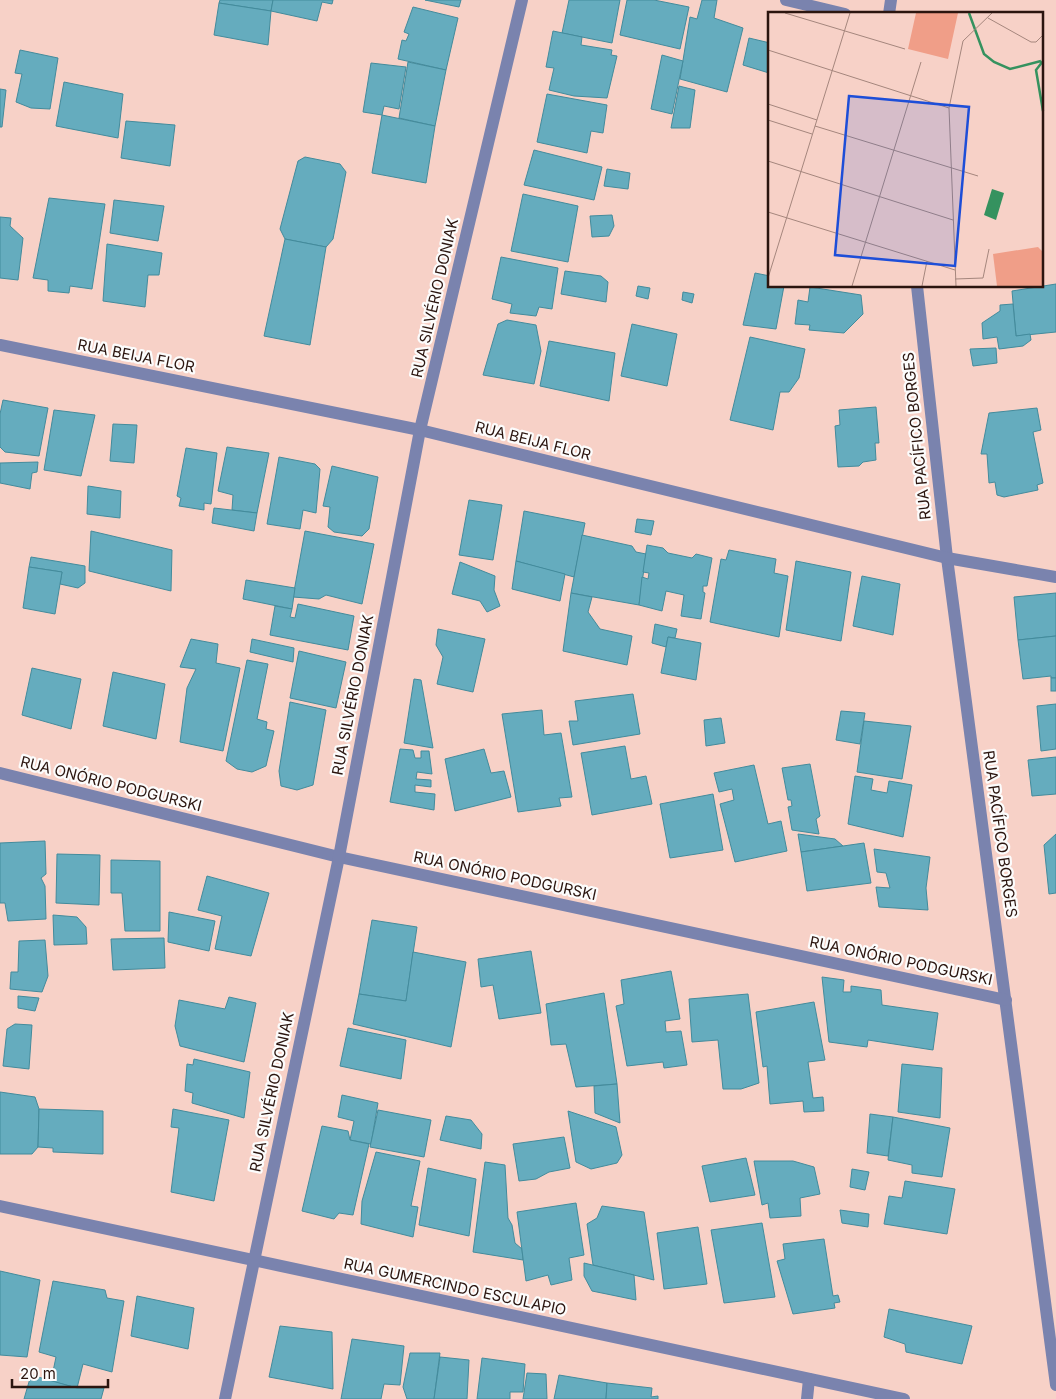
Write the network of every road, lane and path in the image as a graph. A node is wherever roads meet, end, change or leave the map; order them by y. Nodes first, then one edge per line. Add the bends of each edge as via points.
1 (522, 0) edge
2 (786, 0) edge
3 (837, 12) edge
4 (917, 288) edge
5 (0, 345) edge
6 (420, 430) junction
7 (947, 558) junction
8 (1056, 577) edge
9 (0, 773) edge
10 (339, 857) junction
11 (1006, 1000) junction
12 (0, 1206) edge
13 (253, 1260) junction
14 (810, 1379) junction
15 (1056, 1385) edge
16 (225, 1399) edge
17 (807, 1399) edge
18 (904, 1399) edge

1 - 6 street, RUA SILVÉRIO DONIAK
2 - 3 street
4 - 7 street, RUA PACÍFICO BORGES
5 - 6 street, RUA BEIJA FLOR
6 - 7 street, RUA BEIJA FLOR
6 - 10 street, RUA SILVÉRIO DONIAK
7 - 8 street, RUA BEIJA FLOR
7 - 11 street, RUA PACÍFICO BORGES
9 - 10 street, RUA ONÓRIO PODGURSKI
10 - 11 street, RUA ONÓRIO PODGURSKI
10 - 13 street, RUA SILVÉRIO DONIAK
11 - 15 street, RUA PACÍFICO BORGES
12 - 13 street, RUA GUMERCINDO ESCULAPIO
13 - 14 street, RUA GUMERCINDO ESCULAPIO
13 - 16 street, RUA SILVÉRIO DONIAK
14 - 17 street
14 - 18 street, RUA GUMERCINDO ESCULAPIO

